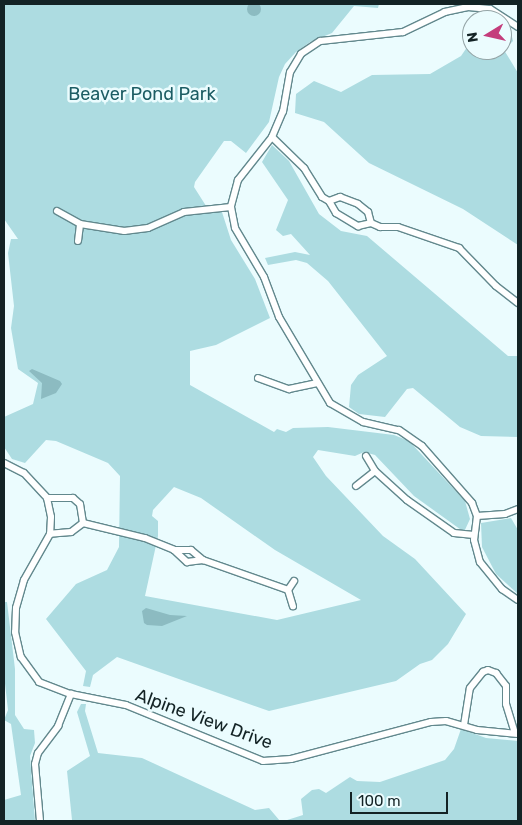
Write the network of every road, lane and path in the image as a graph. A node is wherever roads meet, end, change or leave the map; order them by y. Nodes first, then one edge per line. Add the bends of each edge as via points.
1 (518, 27) edge
2 (272, 137) junction
3 (329, 201) junction
4 (231, 207) junction
5 (57, 211) dead end
6 (371, 223) junction
7 (80, 224) junction
8 (78, 241) dead end
9 (518, 302) edge
10 (258, 378) dead end
11 (317, 383) junction
12 (366, 456) dead end
13 (4, 463) edge
14 (375, 471) junction
15 (356, 486) dead end
16 (47, 498) junction
17 (518, 509) edge
18 (476, 516) junction
19 (83, 523) junction
20 (50, 534) junction
21 (474, 535) junction
22 (174, 550) junction
23 (203, 560) junction
24 (294, 581) dead end
25 (288, 590) junction
26 (518, 600) edge
27 (292, 606) dead end
28 (72, 694) junction
29 (464, 725) junction
30 (517, 733) edge
31 (40, 821) edge

1 - 2 street via 490,9 468,7 445,12 403,32 320,41 301,54 290,72 283,111
2 - 3 street via 304,168 322,197
2 - 4 street via 238,180
3 - 6 street via 336,213 358,226
3 - 6 street via 340,197 358,204 368,212
4 - 7 street via 201,209 135,230
4 - 11 street via 235,228 264,277 279,317
5 - 7 street
6 - 9 street via 380,227 398,227 459,248 496,286
7 - 8 street
10 - 11 street via 289,389
11 - 18 street via 330,403 344,413 363,422 399,430 422,446 464,491
12 - 14 street
13 - 16 street via 24,473
14 - 15 street
14 - 21 street via 407,500 454,533
16 - 19 street via 73,498 80,504
16 - 20 street
17 - 18 street via 505,514
18 - 21 street
19 - 20 street via 71,532
19 - 22 street via 145,538
20 - 28 street, Alpine View Drive via 24,580 16,608 15,632 28,670 40,682
21 - 26 street via 480,562 490,577
22 - 23 street via 191,550
22 - 23 street via 187,562
23 - 25 street
24 - 25 street
25 - 27 street
28 - 29 street, Alpine View Drive via 126,705 263,761 290,759 431,722 446,720
28 - 31 street via 58,726 38,753 35,764
29 - 30 street, Alpine View Drive via 477,730
29 - 30 street via 470,688 488,670 496,672 506,686 506,704

